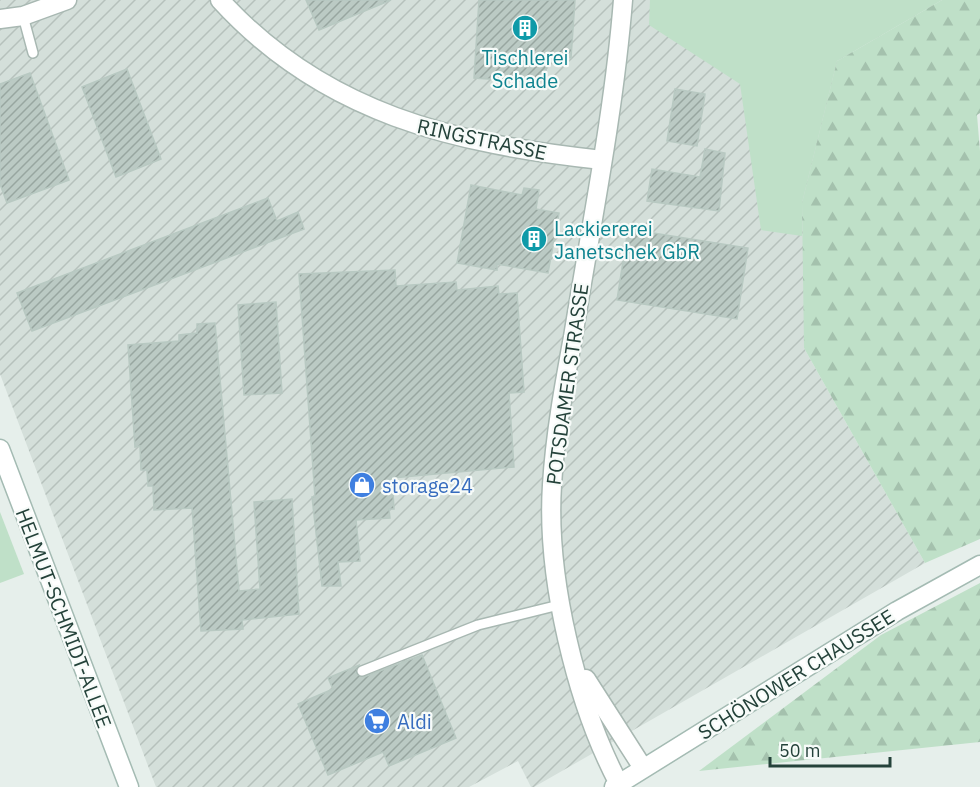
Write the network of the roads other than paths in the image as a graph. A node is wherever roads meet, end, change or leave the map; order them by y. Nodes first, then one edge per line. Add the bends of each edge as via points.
1 (67, 0) edge
2 (623, 0) edge
3 (222, 1) edge
4 (23, 16) junction
5 (0, 19) edge
6 (33, 53) dead end
7 (602, 160) junction
8 (0, 449) edge
9 (980, 565) edge
10 (560, 605) junction
11 (574, 660) junction
12 (362, 671) dead end
13 (643, 768) junction
14 (616, 785) edge
15 (129, 787) edge

1 - 4 street
2 - 7 street, POTSDAMER STRASSE via 612,111
3 - 7 street, RINGSTRASSE via 277,52 311,76 398,120 470,141
4 - 5 street
4 - 6 lane
7 - 10 street, POTSDAMER STRASSE via 558,422 552,487 553,547
8 - 15 street, HELMUT-SCHMIDT-ALLEE
9 - 13 street, SCHÖNOWER CHAUSSEE via 897,611
10 - 11 street, POTSDAMER STRASSE
10 - 12 lane via 478,625
11 - 13 street, POTSDAMER STRASSE
11 - 14 street, POTSDAMER STRASSE
13 - 14 street, SCHÖNOWER CHAUSSEE

